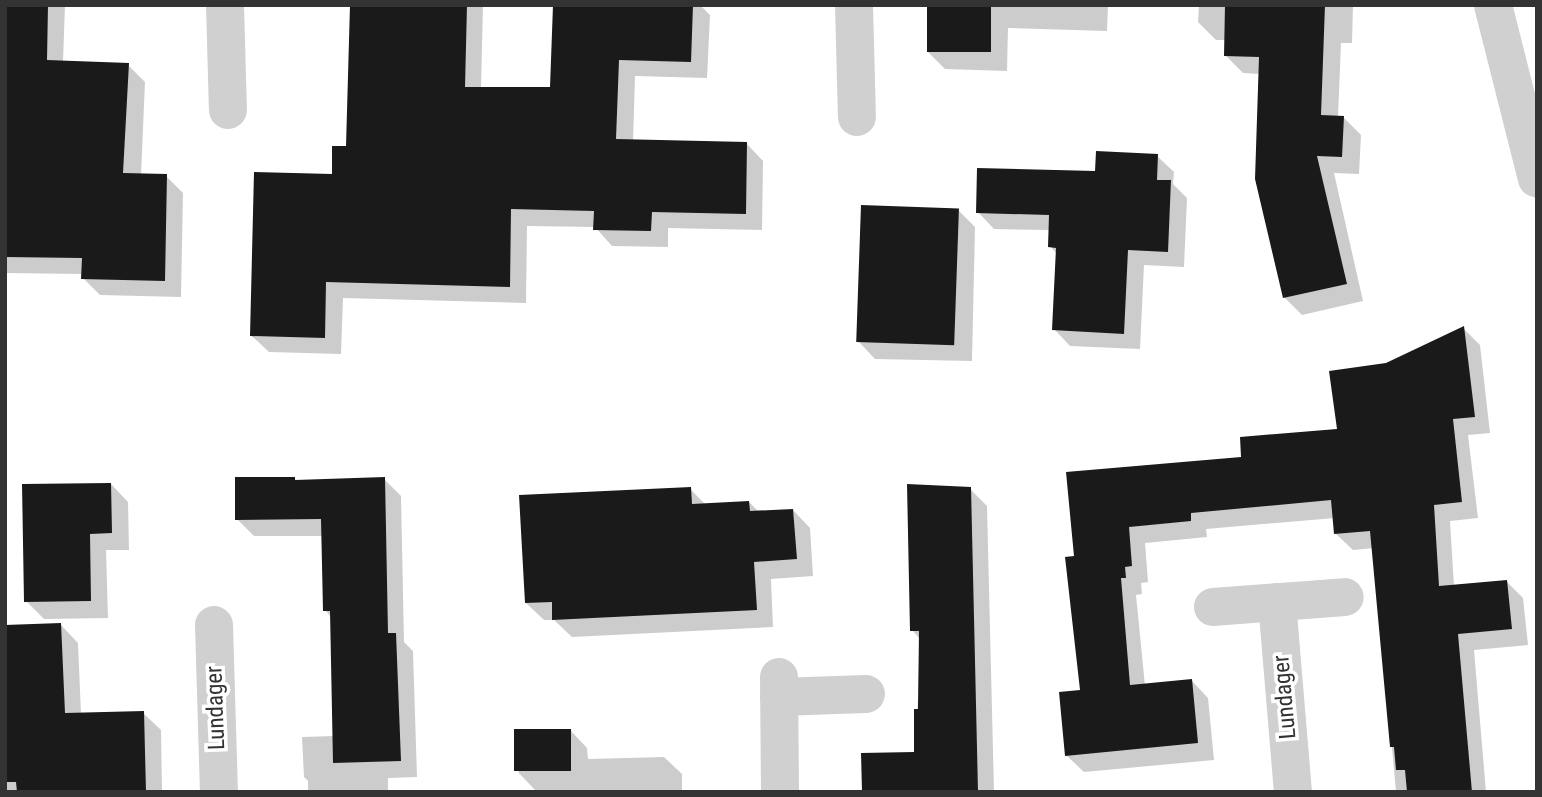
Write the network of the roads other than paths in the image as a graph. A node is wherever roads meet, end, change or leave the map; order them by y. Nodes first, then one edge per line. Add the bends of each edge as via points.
1 (225, 5) edge
2 (854, 5) edge
3 (1493, 5) edge
4 (228, 110) dead end
5 (857, 117) dead end
6 (1537, 178) edge
7 (1345, 597) dead end
8 (1277, 602) junction
9 (1213, 607) dead end
10 (214, 625) dead end
11 (866, 694) dead end
12 (219, 792) edge
13 (780, 792) edge
14 (1293, 792) edge

1 - 4 street
2 - 5 street
3 - 6 street
7 - 8 street
8 - 9 street
8 - 14 street, Lundager
10 - 12 street, Lundager
11 - 13 street via 779,687

